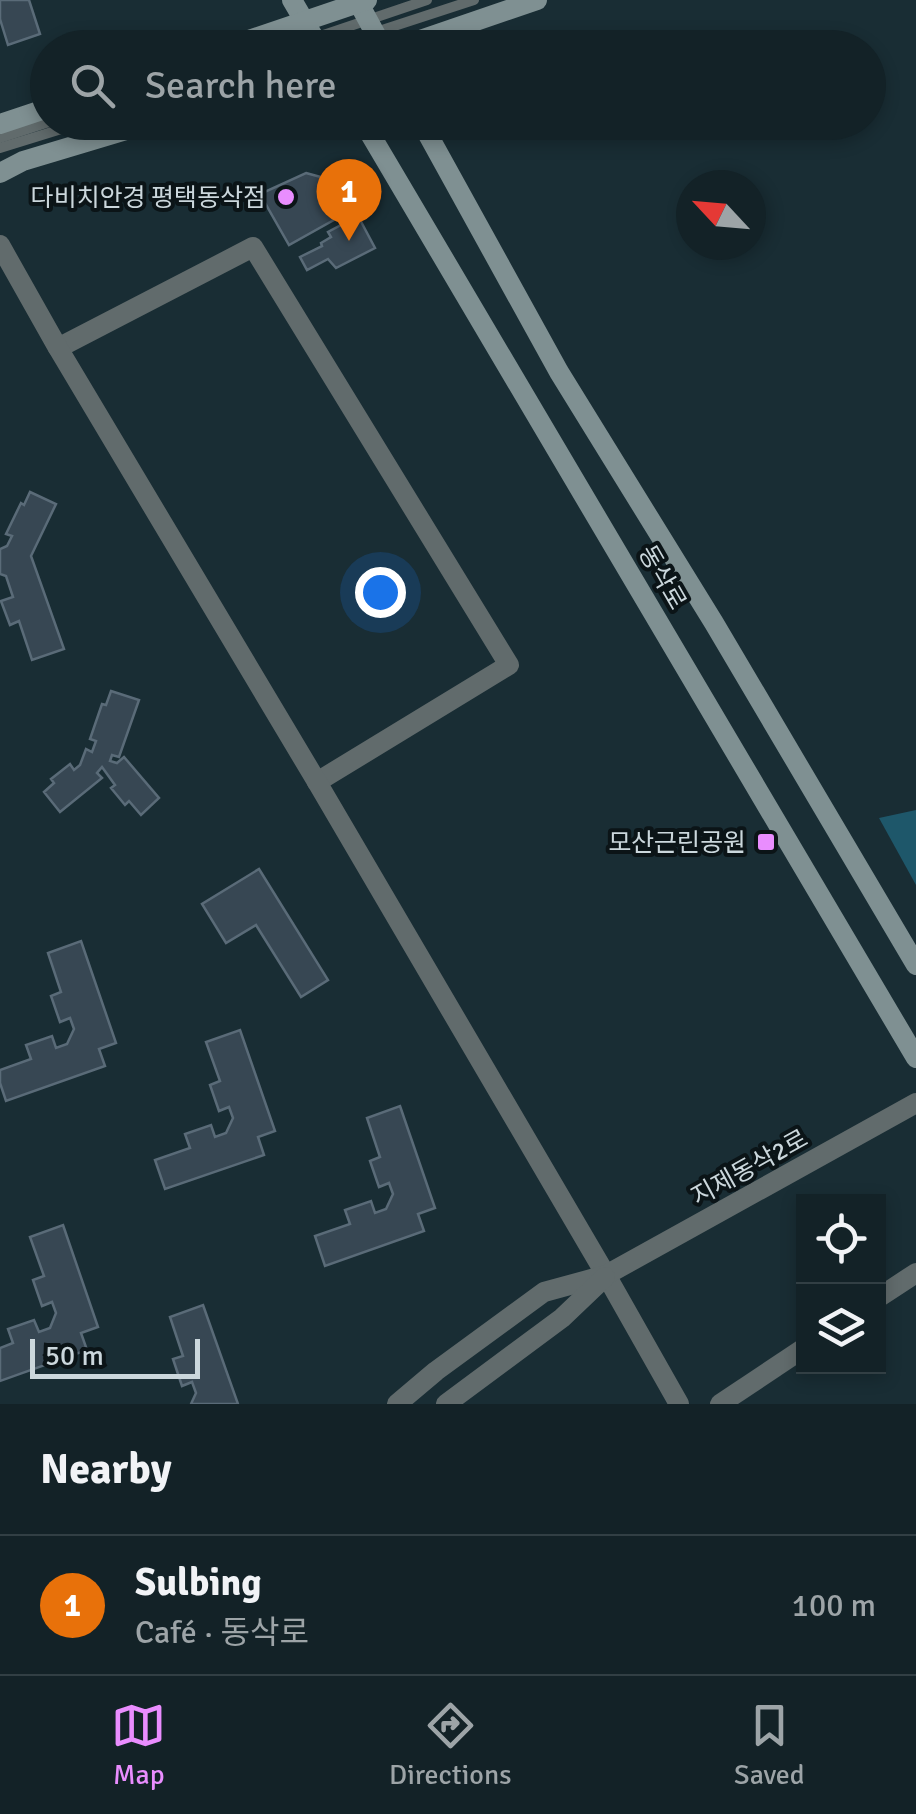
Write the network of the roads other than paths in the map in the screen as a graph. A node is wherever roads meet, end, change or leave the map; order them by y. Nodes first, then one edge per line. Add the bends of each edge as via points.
1 (292, 0) edge
2 (427, 0) edge
3 (474, 0) edge
4 (537, 0) edge
5 (368, 17) edge
6 (312, 30) edge
7 (336, 30) edge
8 (336, 30) edge
9 (449, 30) edge
10 (30, 114) edge
11 (0, 124) edge
12 (30, 128) edge
13 (0, 138) edge
14 (30, 139) edge
15 (93, 140) edge
16 (374, 140) edge
17 (430, 140) edge
18 (0, 148) edge
19 (23, 161) junction
20 (0, 163) edge
21 (0, 173) edge
22 (0, 245) edge
23 (58, 348) junction
24 (318, 782) junction
25 (916, 965) edge
26 (916, 1058) edge
27 (916, 1103) edge
28 (916, 1273) edge
29 (606, 1275) junction
30 (886, 1293) edge
31 (796, 1353) edge
32 (397, 1404) edge
33 (446, 1404) edge
34 (679, 1404) edge
35 (720, 1404) edge

1 - 6 main road
2 - 5 lane
3 - 5 lane
4 - 9 main road
5 - 7 main road
5 - 8 lane
10 - 11 main road
12 - 13 lane
14 - 18 lane
15 - 19 main road
16 - 26 main road, 동삭로
17 - 25 main road, 동삭로 via 559,372
19 - 20 lane
19 - 21 main road
22 - 23 street
23 - 24 street
23 - 24 street via 253,247 510,665
24 - 29 street
27 - 29 street, 지제동삭2로
28 - 30 street
29 - 32 street, 지제동삭2로 via 544,1292
29 - 33 street, 지제동삭2로 via 562,1318
29 - 34 street
31 - 35 street

